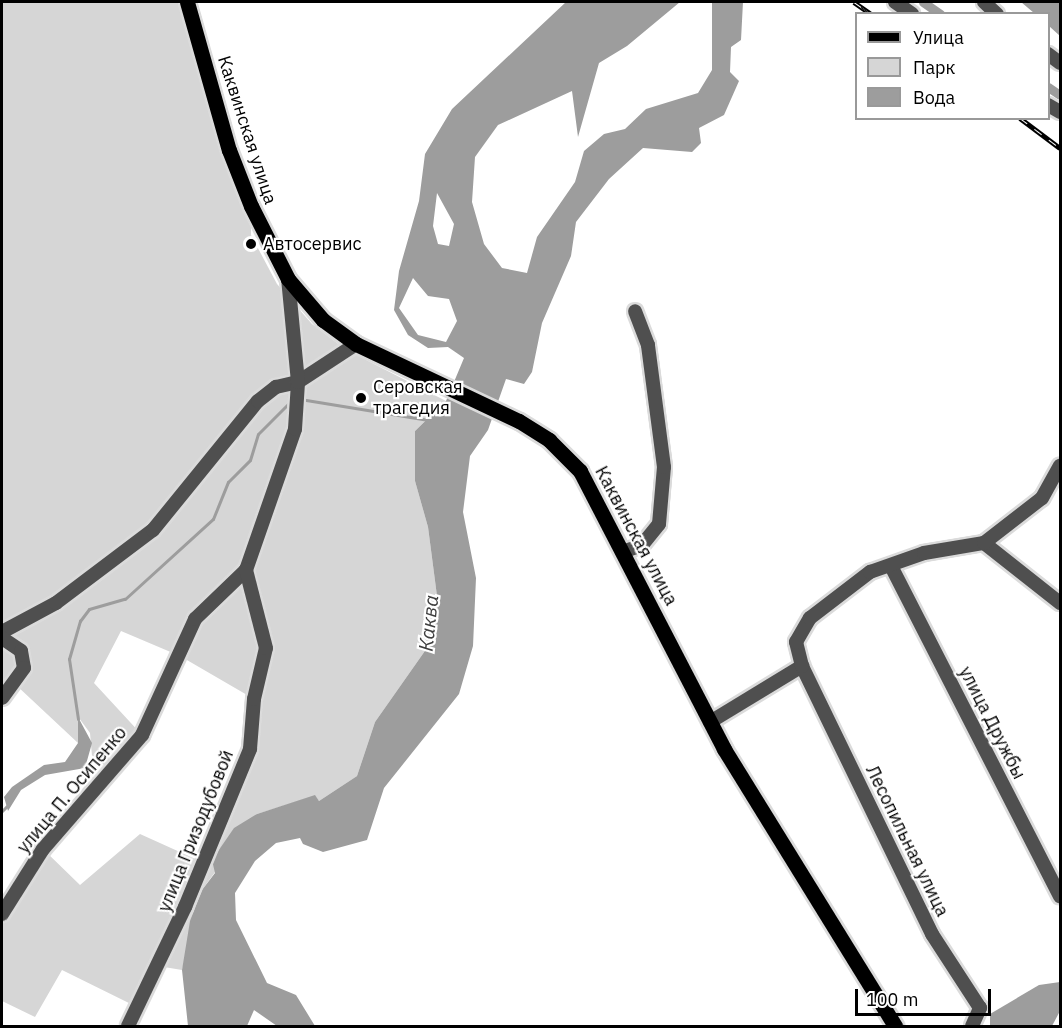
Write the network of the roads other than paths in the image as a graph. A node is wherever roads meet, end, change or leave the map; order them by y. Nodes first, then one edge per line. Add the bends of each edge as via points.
1 (187, 2) edge
2 (895, 2) edge
3 (909, 12) edge
4 (288, 279) junction
5 (635, 311) dead end
6 (356, 344) junction
7 (298, 382) junction
8 (1060, 466) edge
9 (984, 543) junction
10 (625, 551) junction
11 (891, 566) junction
12 (246, 570) junction
13 (1060, 603) edge
14 (2, 632) edge
15 (2, 638) edge
16 (802, 666) junction
17 (2, 698) edge
18 (710, 722) junction
19 (1060, 896) edge
20 (2, 914) edge
21 (128, 1026) edge
22 (895, 1026) edge
23 (972, 1026) edge

1 - 4 main road, Каквинская улица via 250,206
2 - 3 street
4 - 6 main road, Каквинская улица via 323,320
4 - 7 street
5 - 10 street via 648,345 664,466 659,524 642,545
6 - 7 street
6 - 10 main road, Каквинская улица via 519,421 549,440 580,471
7 - 12 street via 295,429
7 - 14 street via 276,387 258,401 153,530 27,620
8 - 9 street via 1042,498
9 - 11 street via 924,553
9 - 13 street
10 - 18 main road, Каквинская улица
11 - 16 street via 842,590 810,618 796,642
11 - 19 street, улица Дружбы
12 - 20 street, улица П. Осипенко via 195,619 142,735 43,849
12 - 21 street, улица Гризодубовой via 266,648 254,699 250,749 185,907
15 - 17 street via 21,651 24,668
16 - 18 street
16 - 23 street, Лесопильная улица via 932,934 980,1008
18 - 22 main road, Каквинская улица

